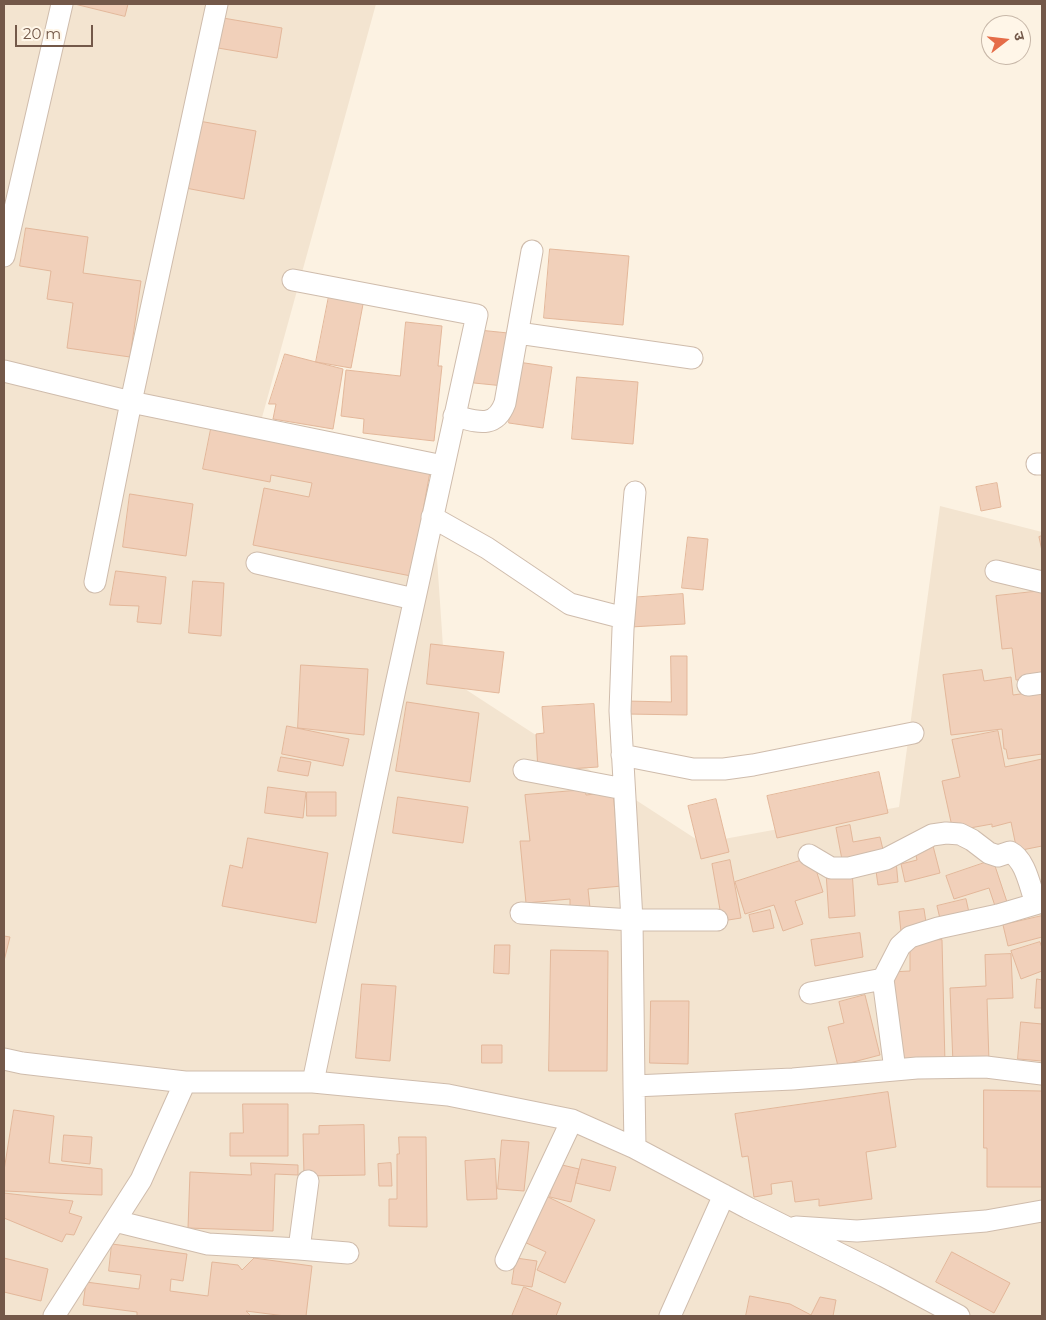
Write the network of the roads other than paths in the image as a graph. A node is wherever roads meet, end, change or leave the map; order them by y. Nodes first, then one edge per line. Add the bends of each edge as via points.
1 (62, 4) edge
2 (217, 4) edge
3 (532, 251) dead end
4 (4, 256) edge
5 (293, 280) dead end
6 (518, 332) junction
7 (692, 358) dead end
8 (4, 371) edge
9 (131, 402) junction
10 (454, 416) junction
11 (443, 466) junction
12 (635, 492) dead end
13 (432, 517) junction
14 (257, 563) dead end
15 (996, 571) dead end
16 (94, 582) dead end
17 (1042, 582) edge
18 (414, 599) junction
19 (624, 618) junction
20 (913, 732) dead end
21 (622, 755) junction
22 (524, 770) dead end
23 (624, 790) junction
24 (809, 855) dead end
25 (1039, 902) edge
26 (521, 913) dead end
27 (632, 920) junction
28 (717, 920) dead end
29 (883, 979) junction
30 (810, 992) dead end
31 (4, 1059) edge
32 (895, 1070) junction
33 (1042, 1074) edge
34 (185, 1082) junction
35 (313, 1082) junction
36 (634, 1086) junction
37 (572, 1120) junction
38 (635, 1148) junction
39 (308, 1181) dead end
40 (724, 1195) junction
41 (1042, 1211) edge
42 (115, 1221) junction
43 (786, 1226) junction
44 (299, 1249) junction
45 (348, 1253) dead end
46 (506, 1260) dead end
47 (54, 1316) edge
48 (670, 1316) edge
49 (959, 1316) edge

1 - 4 street
2 - 9 street
3 - 6 street
5 - 10 street via 477,315
6 - 7 street
6 - 10 street via 502,412 484,423
8 - 9 street
9 - 11 street
9 - 16 street
10 - 11 street
11 - 13 street
12 - 19 street
13 - 18 street
13 - 19 street via 487,548 570,604
14 - 18 street
15 - 17 street
18 - 35 street
19 - 21 street via 620,711
20 - 21 street via 724,768 693,769
21 - 23 street
22 - 23 street
23 - 27 street
24 - 25 street via 831,868 848,868 886,859 932,835 960,834 989,853 998,856 1010,852 1016,855
25 - 29 street via 910,937 900,946
26 - 27 street
27 - 28 street
27 - 36 street
29 - 30 street
29 - 32 street
31 - 34 street
32 - 33 street via 986,1067
32 - 36 street via 793,1079
34 - 35 street
34 - 42 street via 141,1180
35 - 37 street via 448,1095
36 - 38 street
37 - 38 street
37 - 46 street
38 - 40 street
39 - 44 street
40 - 43 street
40 - 48 street
41 - 43 street via 986,1221 857,1231
42 - 44 street via 208,1244
42 - 47 street
43 - 49 street
44 - 45 street

